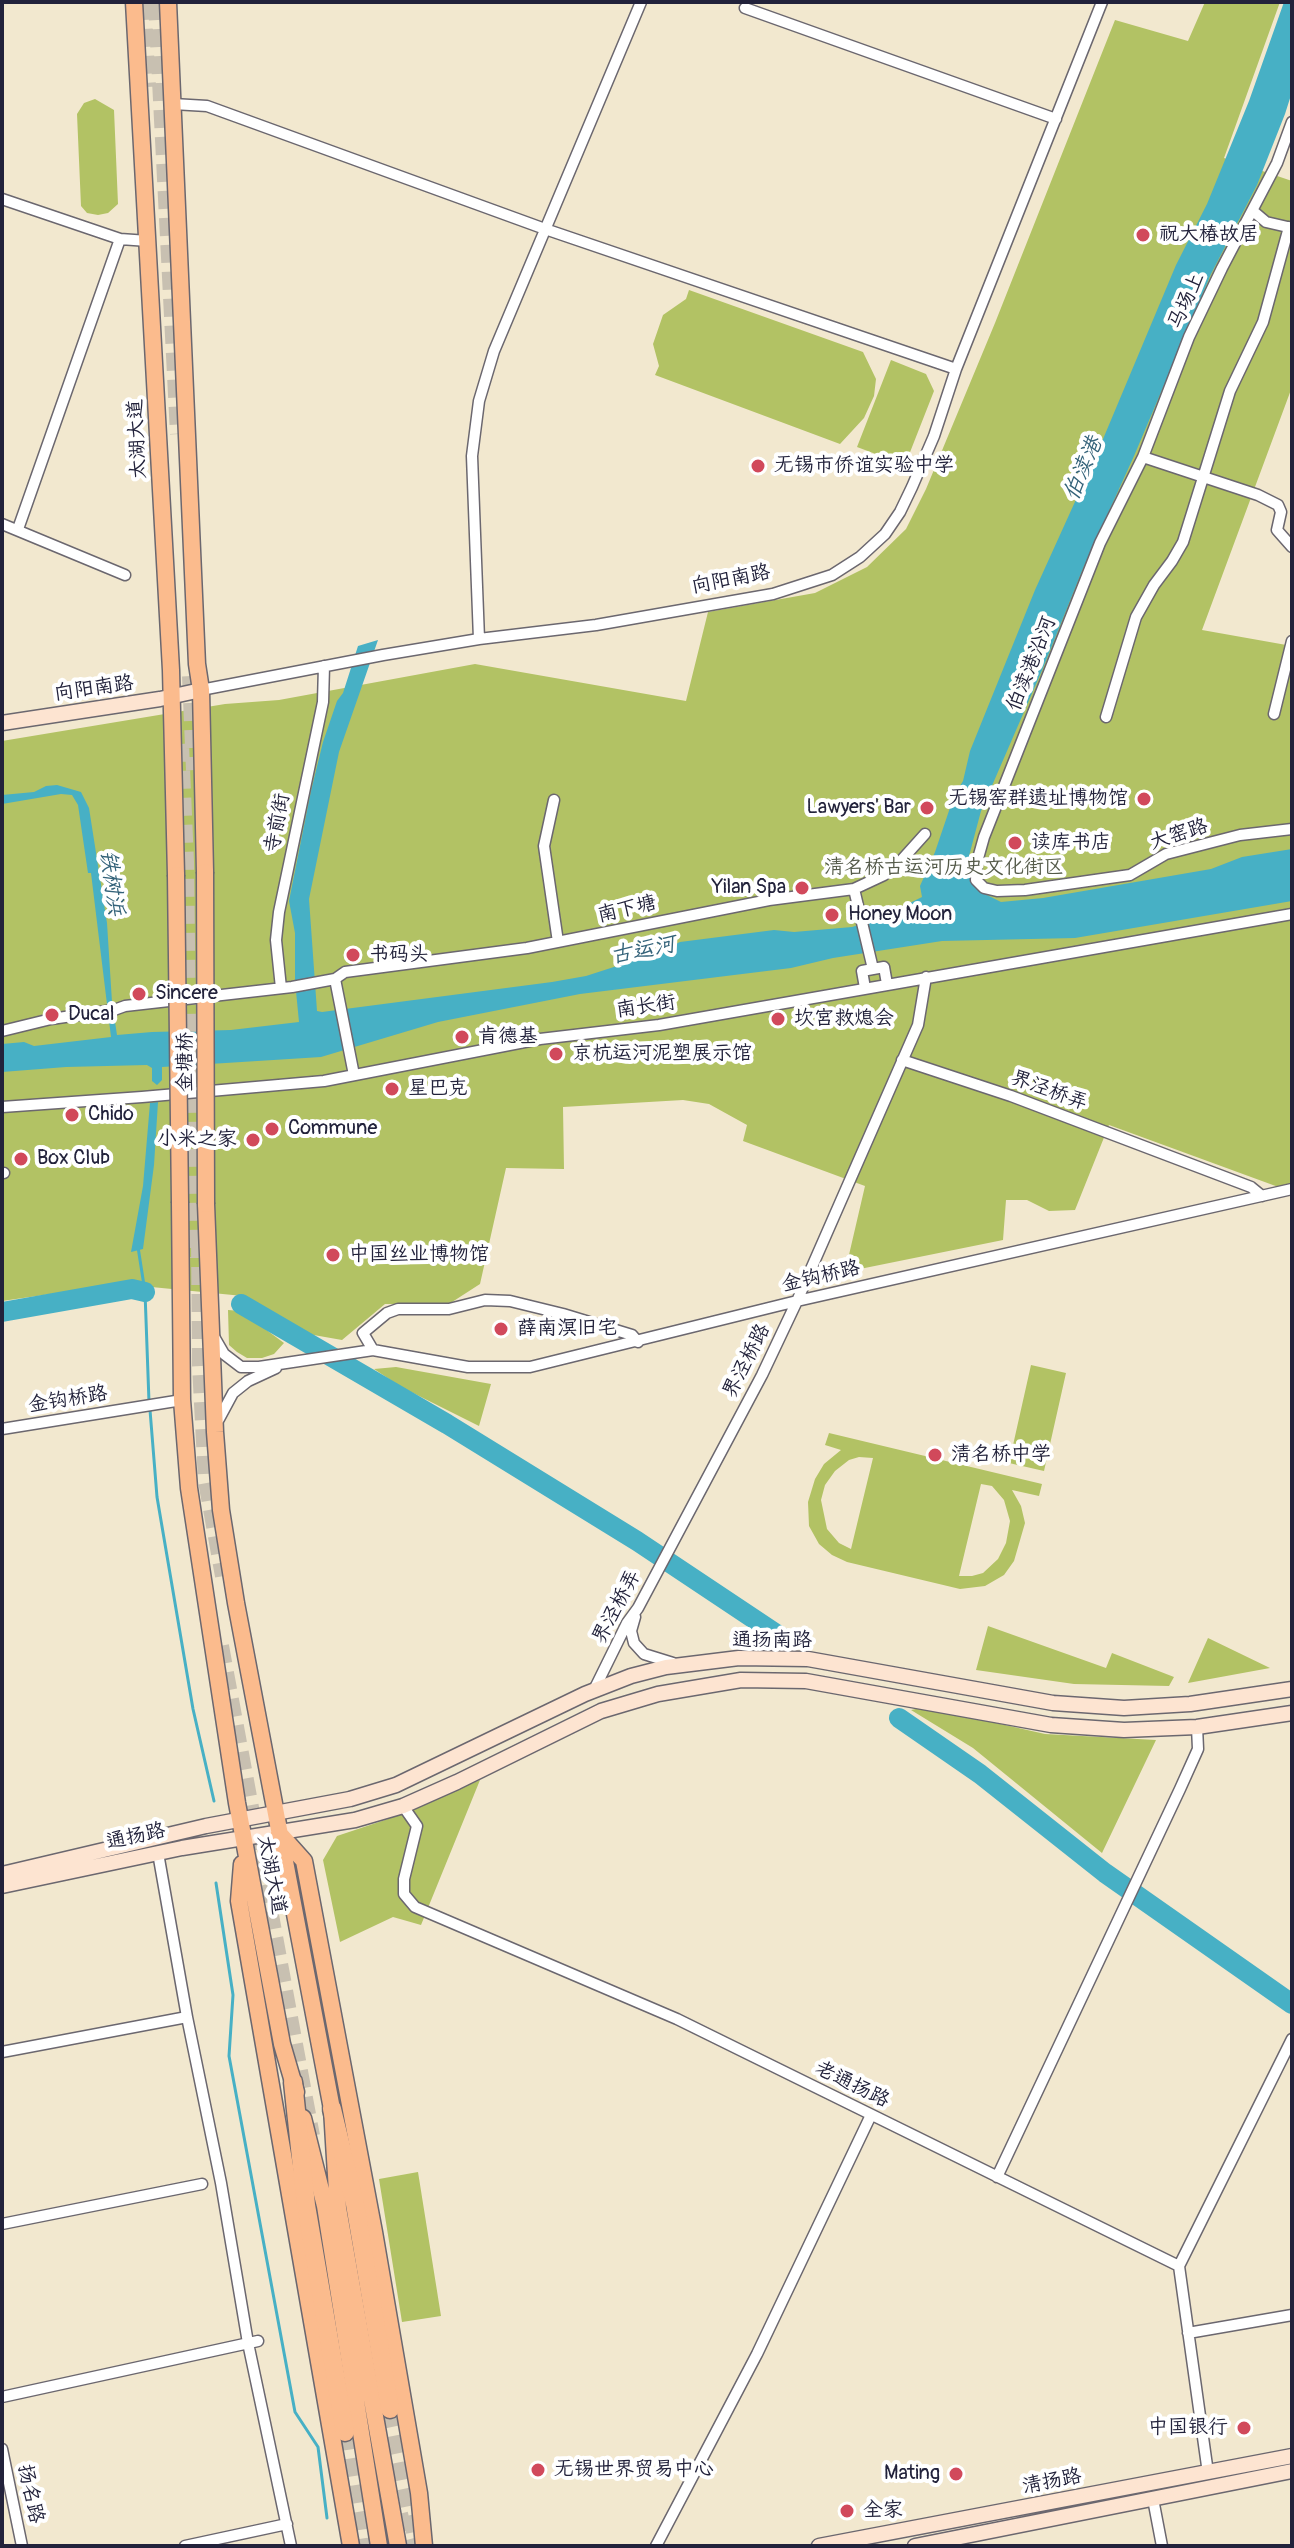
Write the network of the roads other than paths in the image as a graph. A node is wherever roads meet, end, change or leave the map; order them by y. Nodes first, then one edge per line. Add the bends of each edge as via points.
1 (134, 2) edge
2 (168, 2) edge
3 (641, 2) edge
4 (1102, 2) edge
5 (745, 8) dead end
6 (173, 104) junction
7 (1056, 119) junction
8 (1292, 122) edge
9 (2, 199) edge
10 (1253, 211) junction
11 (1291, 228) edge
12 (545, 229) junction
13 (120, 239) junction
14 (148, 241) junction
15 (956, 369) junction
16 (1143, 457) junction
17 (1203, 476) junction
18 (2, 524) edge
19 (18, 529) junction
20 (1292, 547) edge
21 (125, 575) dead end
22 (479, 639) junction
23 (1292, 641) edge
24 (328, 665) junction
25 (201, 690) junction
26 (172, 695) junction
27 (1274, 714) dead end
28 (1106, 717) dead end
29 (2, 723) edge
30 (554, 800) dead end
31 (1292, 829) edge
32 (925, 834) dead end
33 (984, 888) joint
34 (854, 889) junction
35 (1292, 914) edge
36 (558, 942) junction
37 (873, 969) junction
38 (926, 977) junction
39 (335, 979) junction
40 (887, 984) junction
41 (286, 988) junction
42 (865, 988) junction
43 (2, 1031) edge
44 (902, 1060) junction
45 (354, 1075) junction
46 (2, 1107) edge
47 (1292, 1189) edge
48 (1262, 1196) junction
49 (206, 1204) joint
50 (797, 1301) junction
51 (211, 1330) junction
52 (638, 1342) junction
53 (373, 1350) junction
54 (292, 1361) junction
55 (182, 1400) junction
56 (2, 1429) edge
57 (215, 1432) junction
58 (672, 1541) joint
59 (638, 1608) junction
60 (681, 1666) junction
61 (1292, 1689) edge
62 (594, 1690) junction
63 (1292, 1713) edge
64 (1197, 1727) junction
65 (403, 1806) junction
66 (275, 1812) junction
67 (240, 1819) junction
68 (279, 1833) junction
69 (244, 1838) junction
70 (158, 1853) junction
71 (2, 1874) edge
72 (2, 1886) edge
73 (187, 2017) junction
74 (1292, 2039) edge
75 (282, 2044) junction
76 (2, 2052) edge
77 (293, 2082) junction
78 (332, 2109) junction
79 (871, 2115) junction
80 (283, 2157) junction
81 (997, 2177) junction
82 (202, 2184) dead end
83 (2, 2224) edge
84 (1179, 2266) junction
85 (1292, 2315) edge
86 (1188, 2333) junction
87 (253, 2342) junction
88 (2, 2397) edge
89 (390, 2409) tunnel mouth
90 (345, 2432) tunnel mouth
91 (2, 2449) edge
92 (1292, 2456) edge
93 (1292, 2471) edge
94 (1208, 2473) junction
95 (1153, 2499) junction
96 (287, 2524) junction
97 (880, 2540) edge
98 (22, 2546) edge
99 (185, 2546) edge
100 (291, 2546) edge
101 (351, 2546) edge
102 (379, 2546) edge
103 (398, 2546) edge
104 (424, 2546) edge
105 (656, 2546) edge
106 (819, 2546) edge
107 (915, 2546) edge
108 (1162, 2546) edge

1 - 14 main road, 太湖大道
2 - 6 main road
3 - 12 street
4 - 7 street, 向阳南路
5 - 7 street
6 - 12 street via 207,106
6 - 25 main road
7 - 15 street, 向阳南路
8 - 10 street, 马场上
9 - 13 street
10 - 11 street via 1266,222
10 - 16 street, 马场上 via 1189,337
11 - 17 street via 1263,322 1230,391
12 - 15 street
12 - 22 street via 479,401 472,456
13 - 14 street
13 - 19 street
14 - 26 main road, 太湖大道
15 - 22 street, 向阳南路 via 900,512 885,534 832,575 773,594
16 - 17 street
16 - 33 street, 伯渎港沿河 via 1100,543 984,837 975,872
17 - 20 street via 1278,505 1277,530
17 - 28 street via 1183,542 1136,617
18 - 19 street
19 - 21 street
22 - 24 street, 向阳南路
23 - 27 street
24 - 25 street, 向阳南路
24 - 41 street, 寺前街 via 279,912 276,940
25 - 26 main road, 向阳南路
25 - 49 main road, 金塘桥, bridge
26 - 29 main road, 向阳南路
26 - 55 main road, 太湖大道, bridge
30 - 36 street via 544,846
31 - 33 street, 大窑路 via 1240,835 1166,854 1130,875 1025,890
32 - 34 street, 南下塘 via 884,875
34 - 36 street, 南下塘 via 769,900
34 - 37 street
35 - 38 street, 南长街
36 - 39 street, 南下塘 via 345,972
37 - 40 street
37 - 42 street
38 - 40 street, 南长街
38 - 44 street via 918,1025
39 - 41 street, 南下塘
39 - 45 street
40 - 42 street, 南长街
41 - 43 street via 125,1006
42 - 45 street, 南长街 via 659,1025 540,1039
44 - 48 street, 界泾桥弄 via 1025,1101 1251,1187
44 - 50 street, 界泾桥路
45 - 46 street, 南长街
47 - 48 street, 金钩桥路
48 - 50 street, 金钩桥路
49 - 51 main road, 太湖大道
50 - 52 street, 金钩桥路
50 - 58 street, 界泾桥路
51 - 54 street via 224,1354 241,1367
51 - 57 main road, 太湖大道
52 - 53 street, 金钩桥路 via 530,1367 500,1368
52 - 53 street via 632,1335 563,1314 485,1300 449,1309 387,1313 363,1333
53 - 54 street, 金钩桥路
54 - 57 street via 233,1393
55 - 56 street, 金钩桥路
55 - 67 main road, 太湖大道 via 189,1488
57 - 66 main road, 太湖大道 via 224,1525
58 - 59 street, 界泾桥弄
59 - 60 street via 631,1631 634,1643 644,1654
59 - 62 street, 界泾桥弄
60 - 61 main road, 通扬南路 via 739,1658 808,1659 1053,1703 1124,1708
60 - 62 main road, 通扬南路
62 - 66 main road, 通扬南路 via 396,1785
63 - 64 main road, 通扬南路
64 - 65 main road, 通扬南路 via 1051,1725 806,1681 741,1680 658,1694 601,1711
64 - 81 street via 1198,1749
65 - 68 main road, 通扬南路
65 - 79 street, 老通扬路 via 417,1826 404,1879 404,1894 415,1907 677,2019
66 - 67 main road, 通扬路
66 - 68 main road, 太湖大道
67 - 69 main road, 太湖大道
67 - 71 main road, 通扬路
68 - 69 main road, 通扬路
68 - 78 main road, 太湖大道
68 - 104 main road via 304,1861 374,2232
69 - 70 main road, 通扬路
69 - 75 main road, 太湖大道
69 - 80 main road via 239,1901
70 - 72 main road, 通扬路
70 - 73 street
73 - 76 street
73 - 87 street
74 - 84 street
75 - 77 main road, 太湖大道
75 - 80 main road
77 - 90 highway via 306,2205
77 - 102 main road, 太湖大道 via 325,2206
78 - 89 highway via 355,2204
78 - 103 main road, 太湖大道 via 338,2208
79 - 81 street, 老通扬路
79 - 105 street via 757,2354
80 - 101 main road
81 - 84 street, 老通扬路
82 - 83 street
84 - 86 street
85 - 86 street
86 - 94 street
87 - 88 street
87 - 96 street
91 - 98 street, 扬名路
92 - 94 main road, 清扬路
93 - 95 main road, 清扬路
94 - 97 main road, 清扬路
95 - 107 main road, 清扬路
95 - 108 street
96 - 99 street
96 - 100 street
97 - 106 main road, 清扬路

